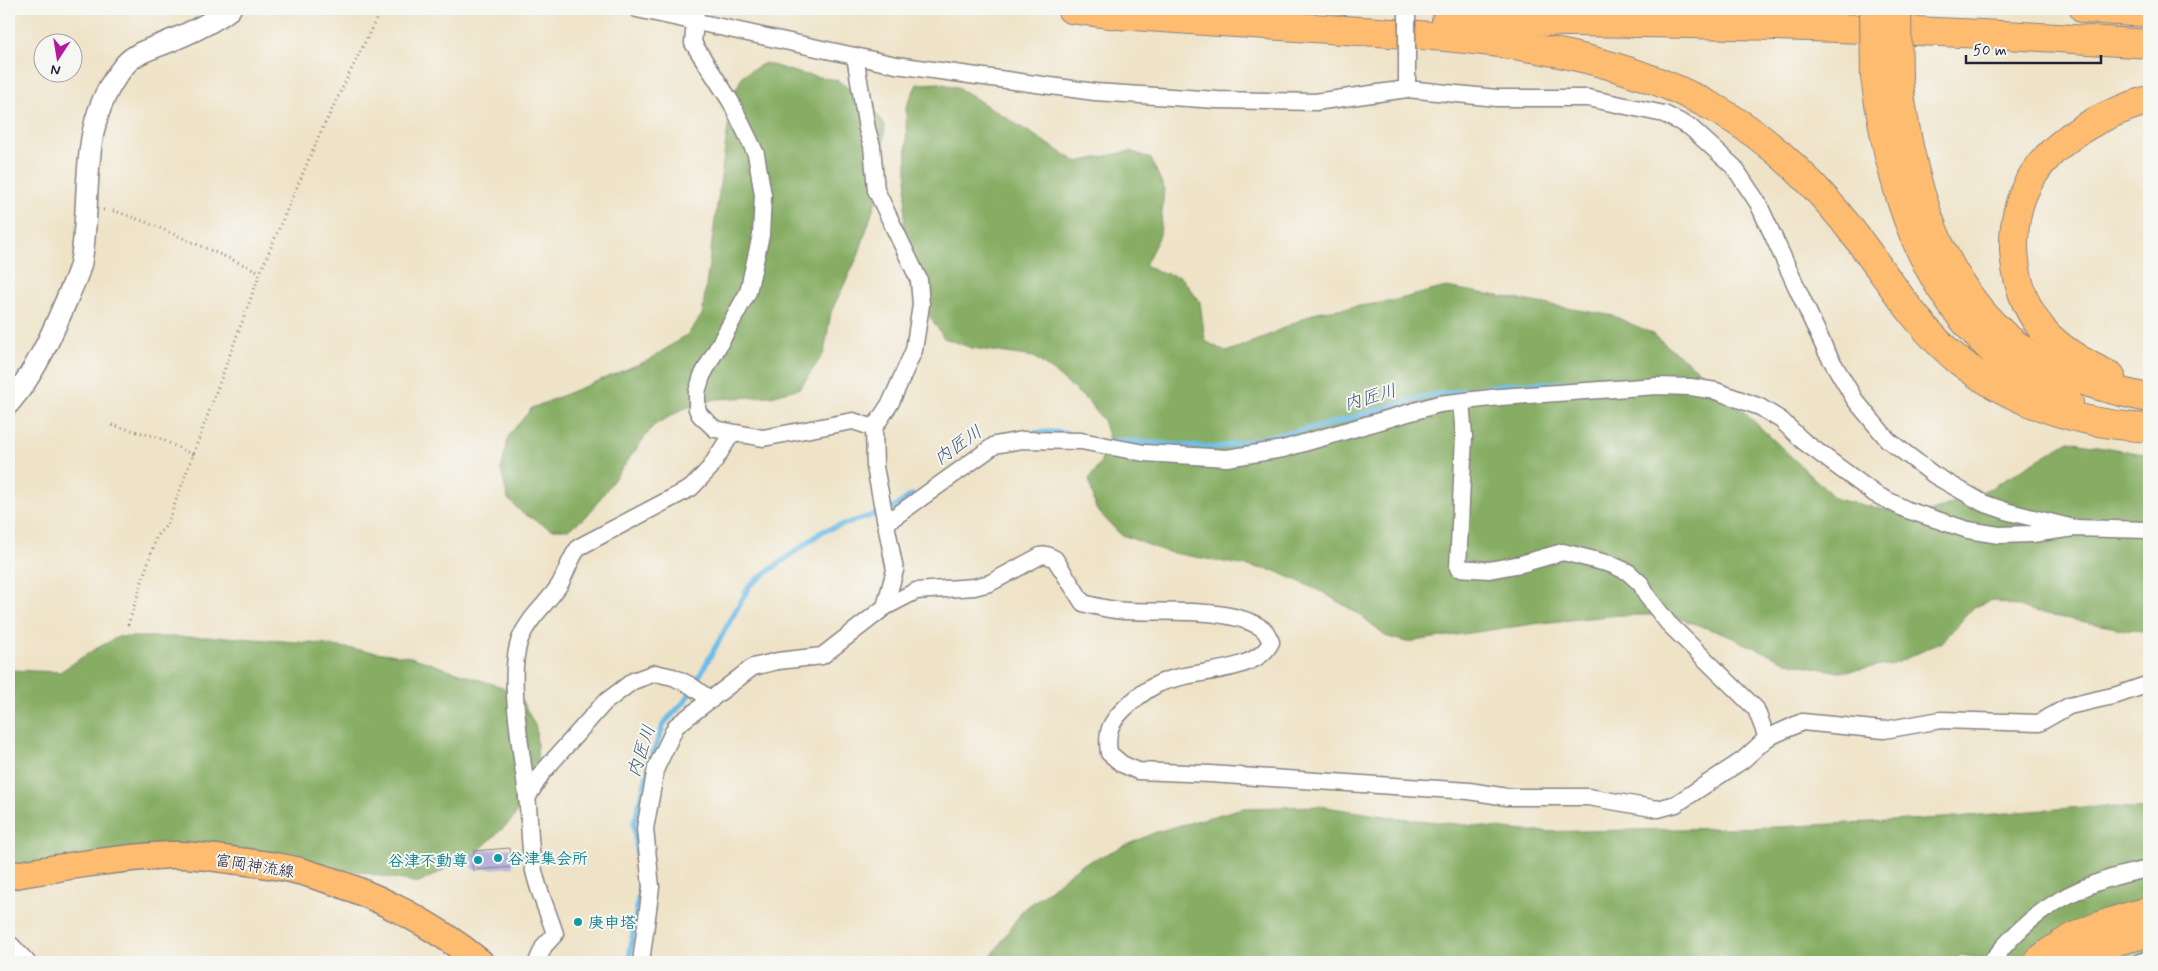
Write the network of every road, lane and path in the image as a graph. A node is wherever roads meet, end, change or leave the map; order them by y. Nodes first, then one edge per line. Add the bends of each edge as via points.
1 (230, 9) edge
2 (381, 9) edge
3 (636, 9) edge
4 (1072, 9) edge
5 (1118, 9) edge
6 (1408, 9) edge
7 (1874, 9) edge
8 (1897, 9) edge
9 (2084, 9) edge
10 (2149, 13) edge
11 (695, 15) edge
12 (2149, 44) edge
13 (855, 56) junction
14 (1886, 77) junction
15 (1406, 89) junction
16 (2149, 100) edge
17 (85, 207) junction
18 (260, 272) junction
19 (2149, 390) edge
20 (2149, 398) edge
21 (1461, 402) junction
22 (9, 403) edge
23 (112, 425) dead end
24 (874, 428) junction
25 (2149, 428) edge
26 (732, 433) junction
27 (193, 454) junction
28 (886, 523) junction
29 (2074, 528) junction
30 (2149, 530) edge
31 (885, 606) junction
32 (128, 625) dead end
33 (2149, 684) edge
34 (711, 700) junction
35 (1767, 738) junction
36 (527, 798) junction
37 (2149, 869) edge
38 (9, 876) edge
39 (2149, 912) edge
40 (2149, 934) edge
41 (9, 945) edge
42 (2149, 959) edge
43 (27, 962) edge
44 (480, 962) edge
45 (537, 962) edge
46 (641, 962) edge
47 (1991, 962) edge
48 (2037, 962) edge
49 (2074, 962) edge
50 (2141, 962) edge

1 - 17 street via 170,41 139,53 125,64 111,83 91,139
2 - 18 path via 319,136
3 - 11 street
4 - 25 highway via 1478,40 1562,54 1646,77 1682,91 1719,110 1780,155 1834,208 1934,338 1980,377 2033,405 2064,416 2095,423
5 - 12 highway via 1427,21 1822,27
6 - 15 street, bridge
7 - 14 highway, bridge
8 - 14 highway, bridge
9 - 10 highway
11 - 13 street
11 - 26 street via 693,43 731,102 756,154 763,195 762,235 748,292 702,376 697,392 700,415 715,429
13 - 15 street via 896,65 1095,92 1217,100 1315,102
13 - 24 street via 866,129 872,146 876,190 919,280 921,305 914,350 891,402
14 - 20 highway via 1903,124 1923,205 1955,276 1976,306 2029,354 2059,371
14 - 25 highway via 1882,126 1892,173 1922,255 1964,323 1989,349 2048,393 2078,408
15 - 29 street via 1497,98 1588,98 1664,114 1690,127 1734,167 1758,203 1826,351 1856,400 1888,440 1934,475 1983,503
16 - 19 highway via 2092,122 2050,155 2033,175 2022,198 2015,248 2017,276 2027,304 2043,329 2069,352 2099,371
17 - 18 path via 115,211 146,222
17 - 22 street via 81,263 53,332 20,390
18 - 27 path
21 - 28 street via 1439,404 1389,417 1283,449 1227,458 1144,454 1081,441 1022,440 996,445
21 - 29 street via 1657,386 1716,391 1760,407 1875,494 1922,516 1968,530 1999,534 2032,534
21 - 35 street via 1464,436 1458,568 1489,570 1563,552 1628,572 1641,584 1668,623 1756,710
23 - 27 path via 157,437
24 - 26 street via 853,421 763,438
24 - 28 street via 875,467
26 - 36 street via 710,468 692,488 579,547 572,555 567,572 520,639 515,666
27 - 32 path via 166,525 157,535
28 - 31 street via 895,570
29 - 30 street
31 - 34 street via 822,656 753,667
31 - 35 street via 916,591 990,583 1047,555 1055,559 1083,603 1127,611 1228,616 1266,632 1270,642 1267,651 1253,661 1159,683 1134,699 1115,718 1107,736 1110,753 1122,764 1138,771 1469,791 1507,797 1588,797 1658,809 1676,804 1743,760
33 - 35 street via 2069,706 2039,722 1941,720 1884,730 1802,722
34 - 36 street via 673,677 655,673 633,681 604,703 542,773
34 - 46 street via 676,726 656,768 645,829 651,887
36 - 45 street via 533,866 555,934 544,946
37 - 47 street via 2118,874 2082,887 2051,904 2002,947
38 - 44 main road, 富岡神流線 via 172,855 218,858 313,874 378,900 426,924
39 - 48 highway via 2091,928 2062,943
40 - 49 highway via 2117,942
41 - 43 street
42 - 50 street

